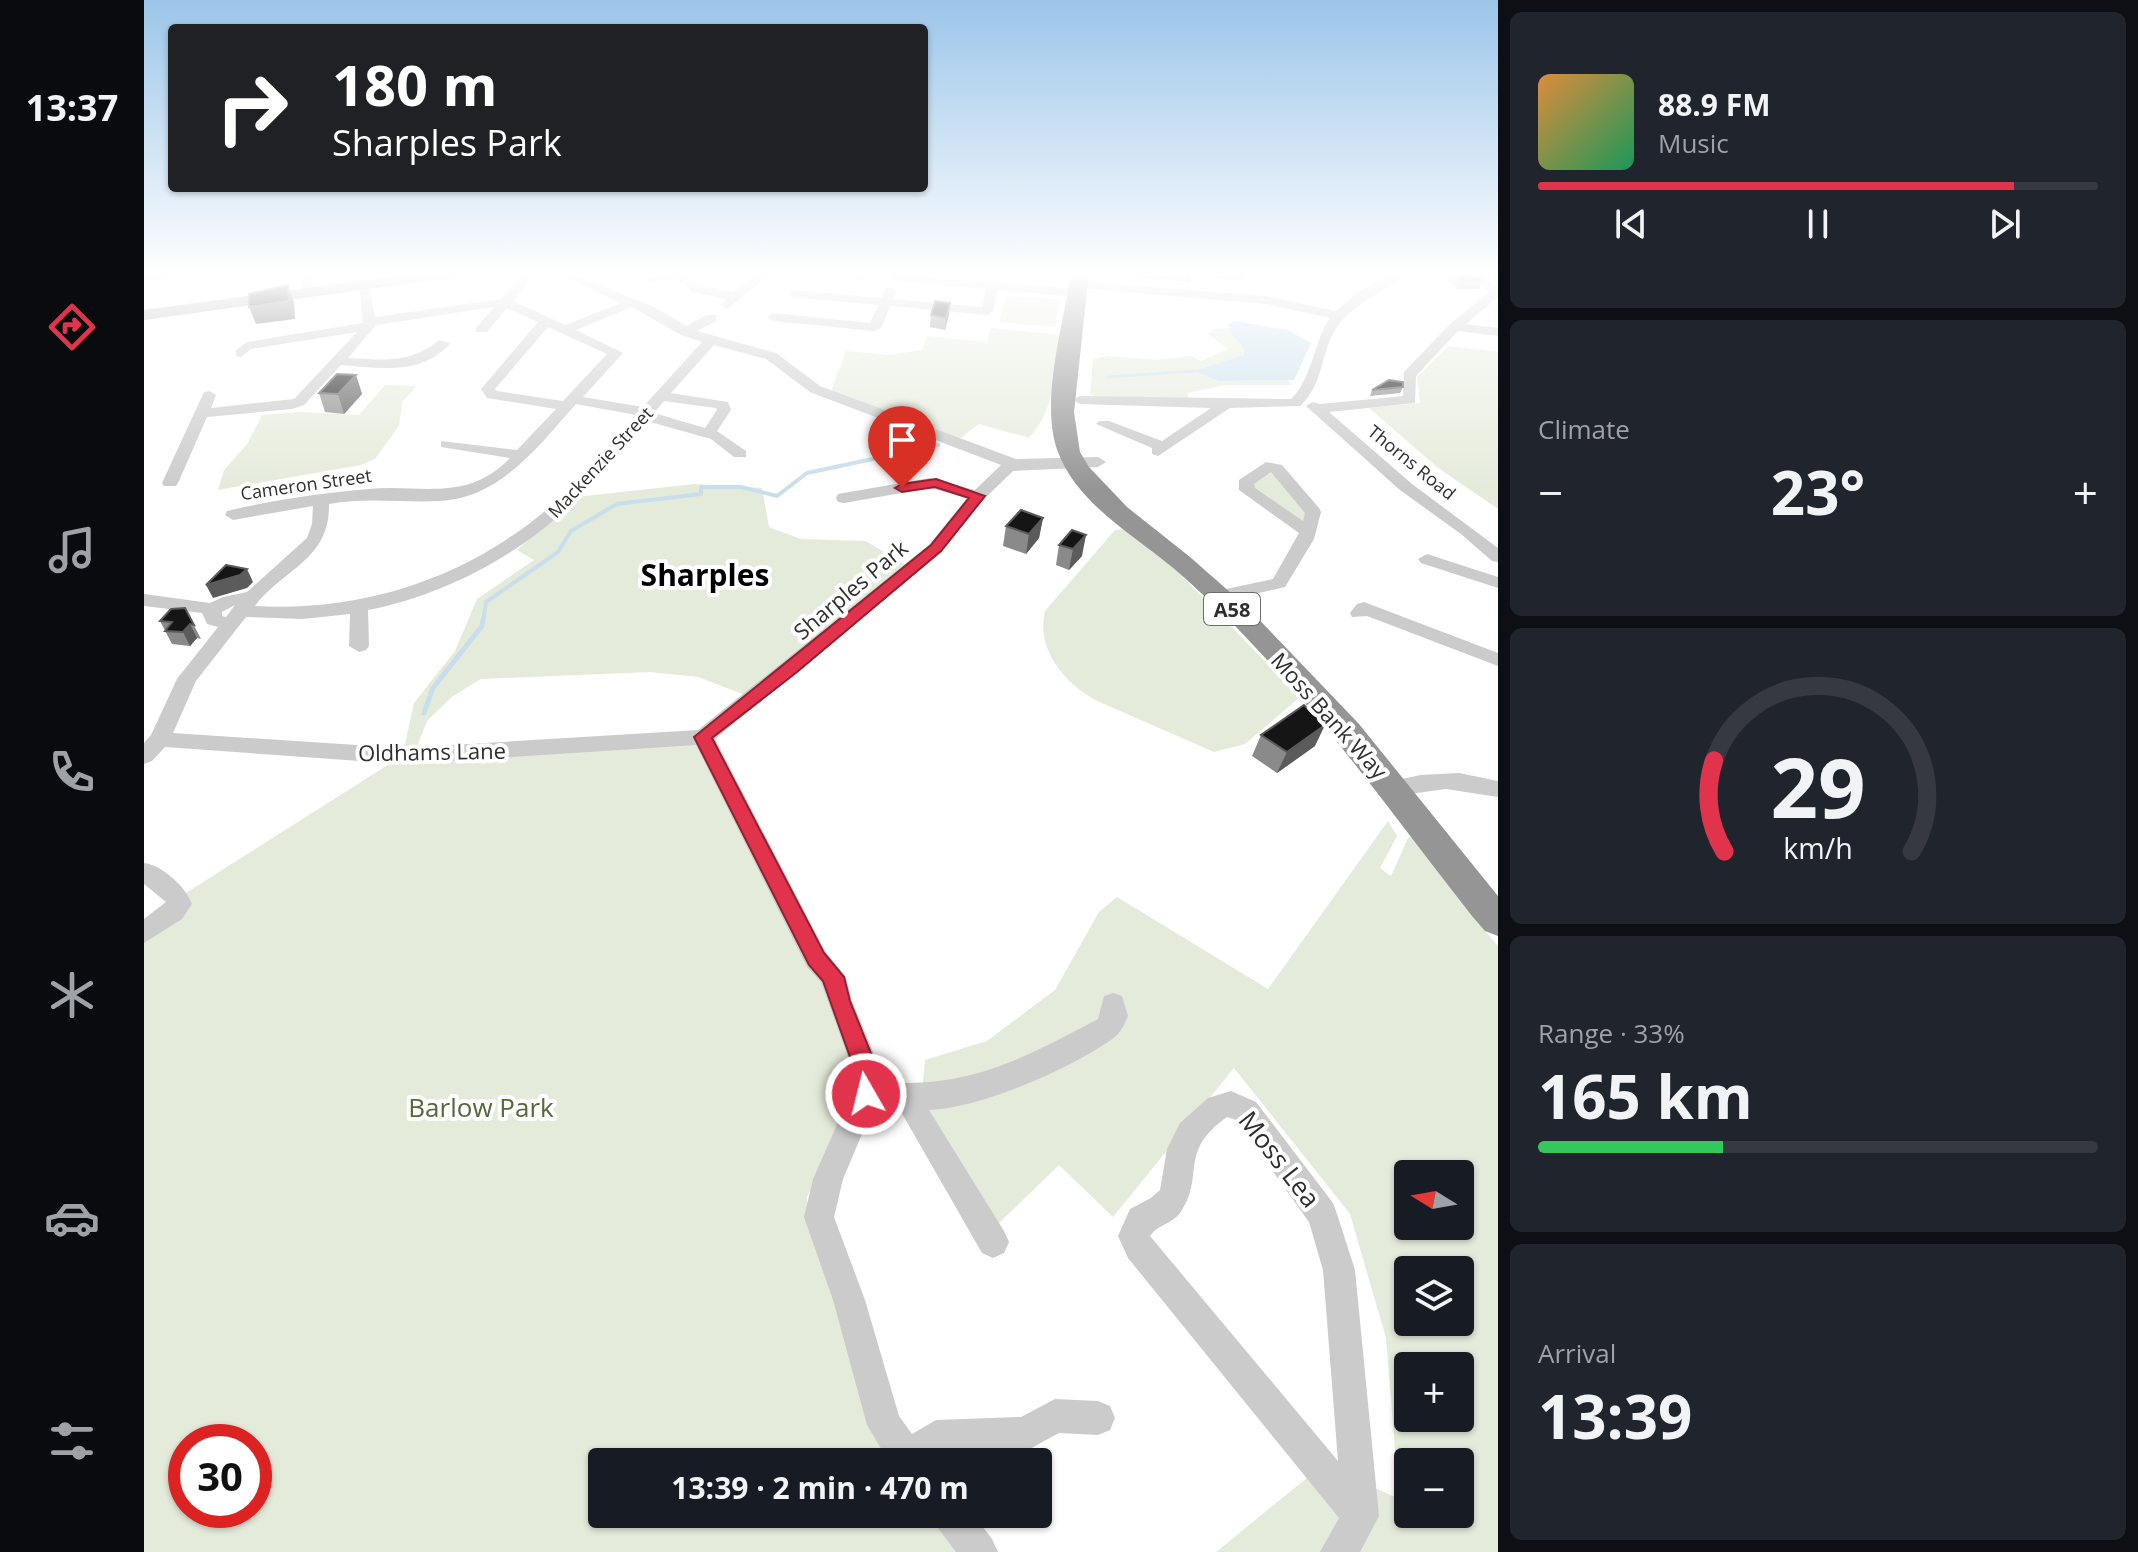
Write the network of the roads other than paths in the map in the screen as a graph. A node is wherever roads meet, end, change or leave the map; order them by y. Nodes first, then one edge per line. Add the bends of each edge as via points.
1 (256, 344) edge
2 (353, 344) edge
3 (443, 344) edge
4 (525, 344) edge
5 (597, 344) edge
6 (707, 344) edge
7 (731, 344) edge
8 (1072, 344) edge
9 (1082, 344) edge
10 (1323, 344) edge
11 (1438, 344) edge
12 (241, 353) dead end
13 (339, 361) junction
14 (209, 395) dead end
15 (662, 396) junction
16 (1080, 400) junction
17 (1297, 402) junction
18 (569, 403) junction
19 (1227, 404) junction
20 (1318, 409) junction
21 (201, 413) junction
22 (646, 413) junction
23 (1104, 424) dead end
24 (712, 428) dead end
25 (446, 444) dead end
26 (521, 455) junction
27 (741, 455) dead end
28 (1083, 457) junction
29 (1014, 464) junction
30 (170, 483) dead end
31 (978, 496) junction
32 (844, 498) dead end
33 (321, 499) junction
34 (233, 515) dead end
35 (1307, 531) dead end
36 (1498, 557) edge
37 (1427, 559) dead end
38 (1498, 583) edge
39 (1233, 593) junction
40 (144, 600) edge
41 (359, 606) junction
42 (214, 609) junction
43 (241, 611) junction
44 (1359, 613) dead end
45 (359, 646) dead end
46 (1498, 660) edge
47 (703, 737) junction
48 (160, 739) junction
49 (144, 756) edge
50 (1403, 786) junction
51 (1498, 789) edge
52 (146, 872) dead end
53 (1498, 896) edge
54 (1498, 921) edge
55 (144, 933) edge
56 (1113, 1004) dead end
57 (866, 1094) junction
58 (909, 1098) junction
59 (993, 1242) dead end
60 (1098, 1418) dead end
61 (901, 1448) edge
62 (924, 1448) edge
63 (1361, 1516) junction
64 (961, 1528) edge
65 (979, 1552) edge
66 (1339, 1552) edge

1 - 12 street
2 - 13 street
3 - 13 street via 429,358 408,365
4 - 18 street via 488,389 492,395
5 - 18 street, Cameron Street via 616,353
6 - 15 street, Mackenzie Street
7 - 29 street via 771,356 815,389
8 - 28 highway via 1064,391 1064,437
9 - 16 highway, Moss Bank Way / A58
10 - 17 street
11 - 20 street via 1409,375 1410,400
13 - 21 street via 294,405
14 - 21 street
15 - 22 street, Mackenzie Street
15 - 24 street via 723,405
16 - 19 street
16 - 28 highway, Moss Bank Way / A58
17 - 19 street
17 - 20 street, Thorns Road
18 - 22 street
18 - 26 street, Cameron Street
19 - 23 street via 1161,449
20 - 36 street, Thorns Road via 1406,487
21 - 30 street
22 - 27 street via 716,436
22 - 41 street, Mackenzie Street via 534,530 430,584
25 - 26 street
26 - 33 street, Cameron Street via 502,474 455,494
28 - 29 street
28 - 39 highway, Moss Bank Way / A58
28 - 50 highway, Moss Bank Way / A58 via 1106,501 1249,626
29 - 31 street, Sharples Park
31 - 32 street via 930,483
31 - 47 street, Sharples Park via 936,548
33 - 34 street, Cameron Street
33 - 43 street via 315,539
35 - 39 street via 1279,583
37 - 38 street
39 - 50 highway, Moss Bank Way / A58 via 1342,704
40 - 42 street, Mackenzie Street
41 - 43 street, Mackenzie Street via 303,613
41 - 45 street
42 - 43 street, Mackenzie Street via 231,599
42 - 43 street via 214,620
43 - 48 street via 179,690
44 - 46 street via 1364,608
47 - 48 street, Oldhams Lane via 402,756
47 - 57 street via 816,959 833,977 867,1071
48 - 49 street
50 - 51 street via 1457,780
50 - 53 highway, Moss Bank Way / A58
50 - 54 highway, Moss Bank Way / A58
52 - 55 street via 180,904
56 - 58 street via 1115,1016 1108,1027 1000,1084 960,1095
57 - 58 street
57 - 61 street via 828,1179 819,1217 884,1425
58 - 59 street
60 - 62 street via 1055,1416 1026,1434 936,1438
63 - 63 street, Moss Lea via 1339,1270 1322,1214 1246,1111 1238,1105 1219,1105 1192,1128 1180,1153 1169,1203 1141,1220 1134,1236
63 - 66 street
64 - 65 street

